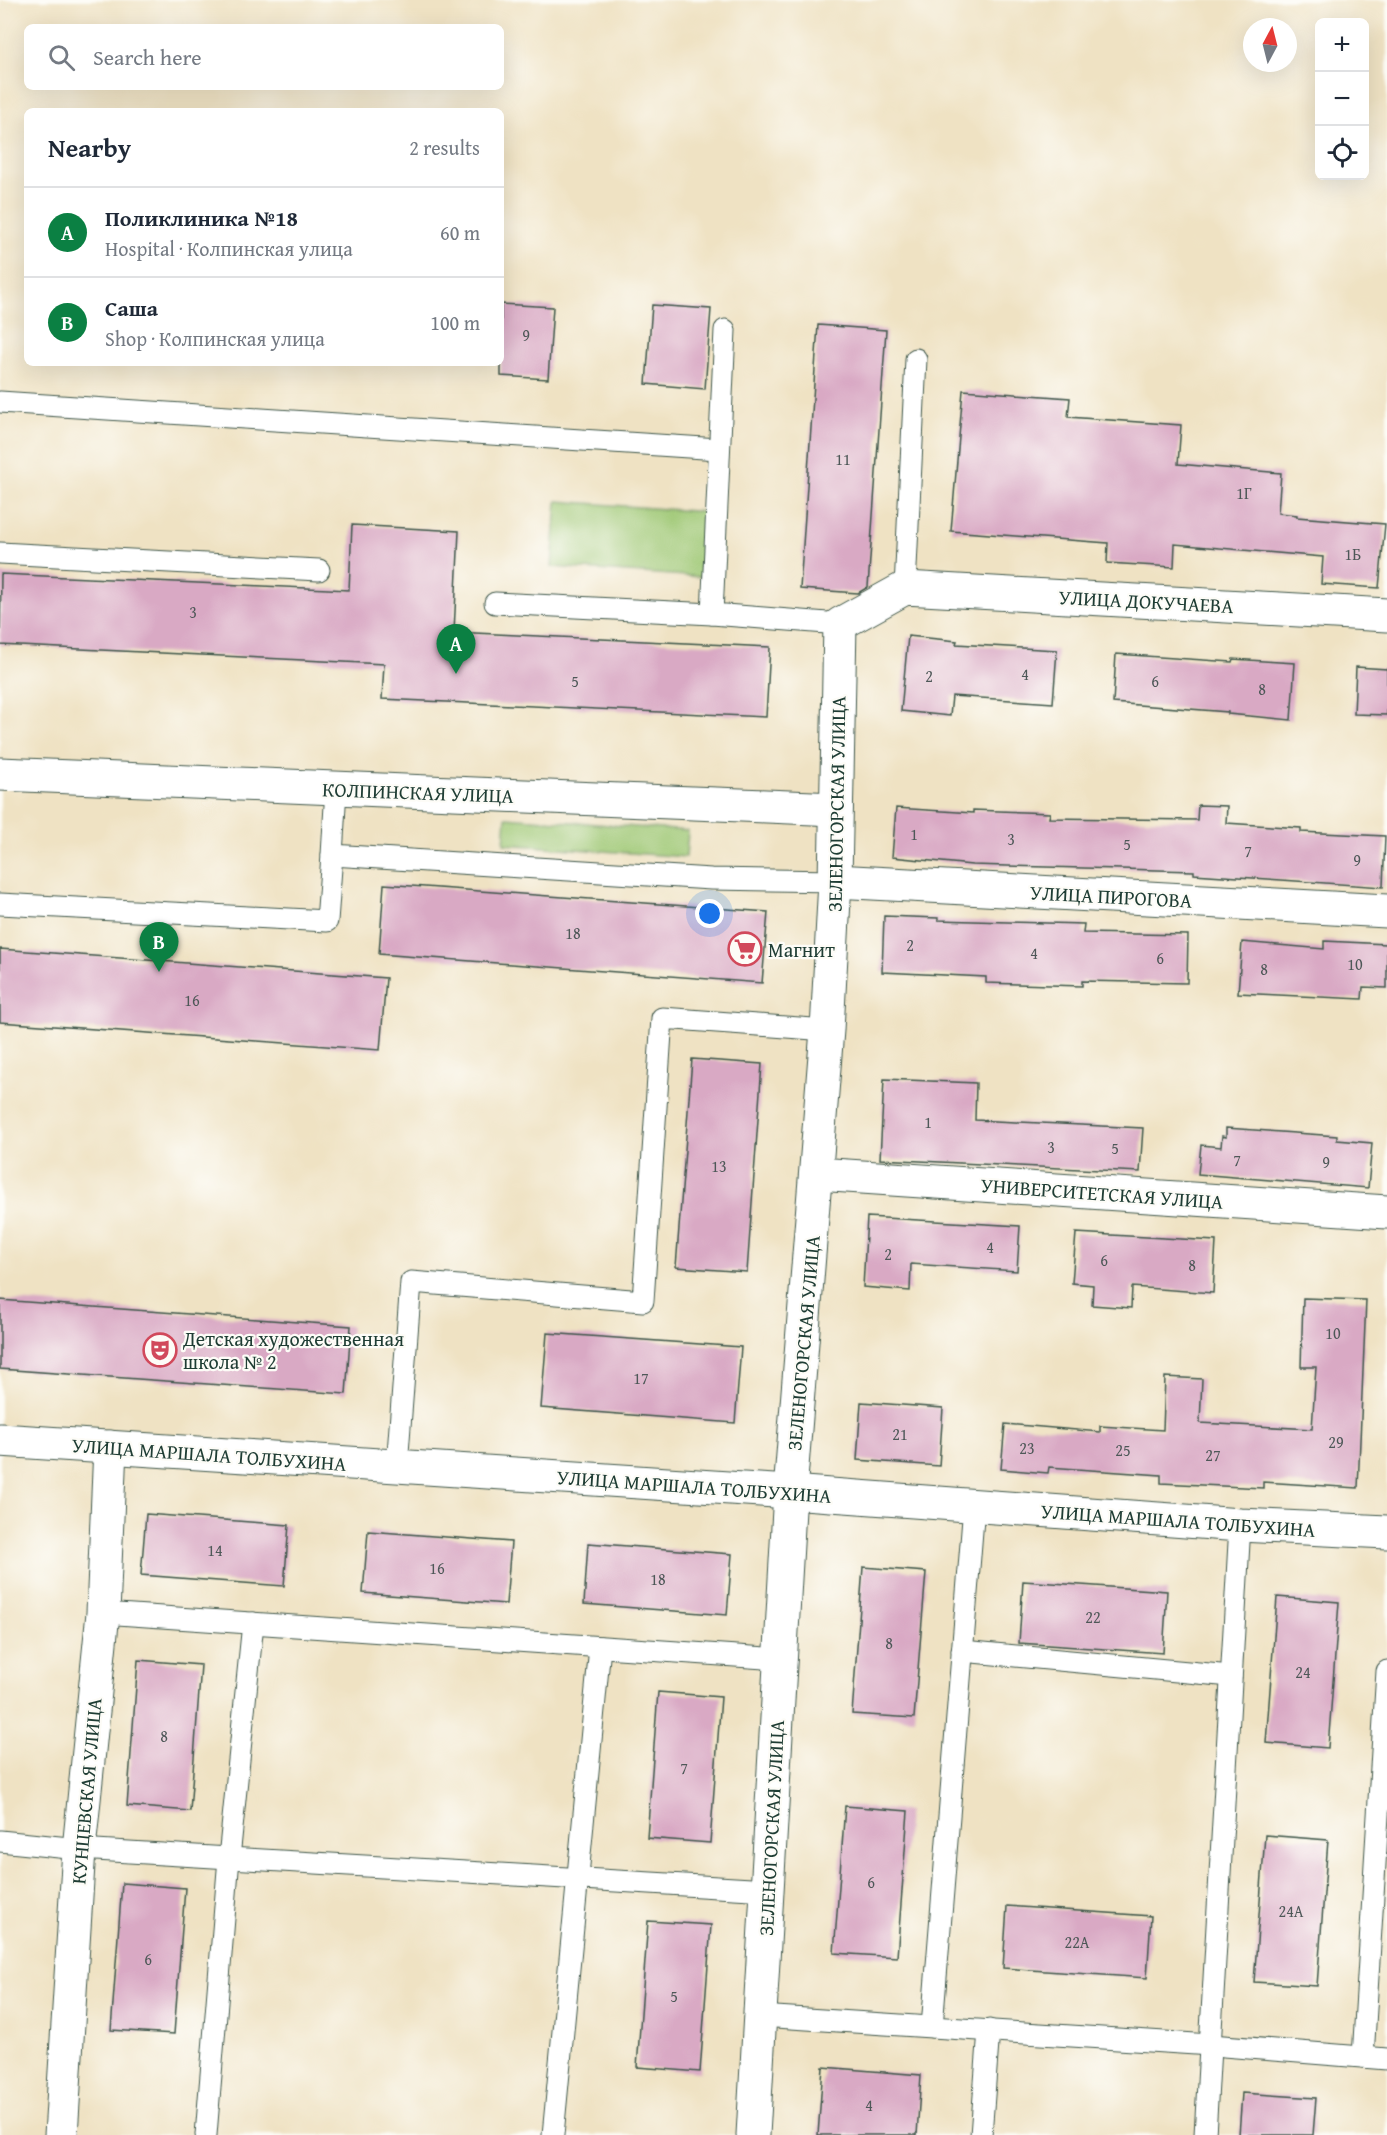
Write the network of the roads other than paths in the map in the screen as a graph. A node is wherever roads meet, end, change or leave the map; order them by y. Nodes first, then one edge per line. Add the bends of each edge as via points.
1 (725, 330) dead end
2 (916, 360) dead end
3 (0, 402) edge
4 (719, 448) junction
5 (0, 553) edge
6 (319, 570) dead end
7 (905, 588) junction
8 (495, 603) dead end
9 (712, 614) junction
10 (1387, 615) edge
11 (840, 624) junction
12 (0, 774) edge
13 (336, 789) junction
14 (836, 809) junction
15 (332, 855) junction
16 (835, 881) junction
17 (0, 904) edge
18 (1387, 911) edge
19 (827, 1030) junction
20 (817, 1174) junction
21 (1387, 1212) edge
22 (0, 1440) edge
23 (110, 1447) junction
24 (396, 1466) junction
25 (790, 1492) junction
26 (974, 1506) junction
27 (1240, 1525) junction
28 (1387, 1532) edge
29 (103, 1613) junction
30 (253, 1623) junction
31 (600, 1647) junction
32 (962, 1651) junction
33 (780, 1659) junction
34 (1387, 1671) edge
35 (1231, 1676) junction
36 (0, 1841) edge
37 (79, 1849) junction
38 (229, 1858) junction
39 (577, 1880) junction
40 (768, 1890) junction
41 (760, 2016) junction
42 (932, 2027) junction
43 (989, 2030) junction
44 (1211, 2045) junction
45 (1363, 2057) junction
46 (1387, 2059) edge
47 (61, 2135) edge
48 (206, 2135) edge
49 (553, 2135) edge
50 (753, 2135) edge
51 (981, 2135) edge
52 (1205, 2135) edge

1 - 4 lane
2 - 7 lane
3 - 4 lane
4 - 9 lane
5 - 6 lane
7 - 10 street, УЛИЦА ДОКУЧАЕВА
7 - 11 street
8 - 9 lane
9 - 11 lane
11 - 14 street, ЗЕЛЕНОГОРСКАЯ УЛИЦА
12 - 13 street, КОЛПИНСКАЯ УЛИЦА
13 - 14 street, КОЛПИНСКАЯ УЛИЦА
13 - 15 lane
14 - 16 street, ЗЕЛЕНОГОРСКАЯ УЛИЦА
15 - 16 lane via 711,879
15 - 17 lane via 327,921
16 - 18 street, УЛИЦА ПИРОГОВА
16 - 19 street, ЗЕЛЕНОГОРСКАЯ УЛИЦА
19 - 20 street, ЗЕЛЕНОГОРСКАЯ УЛИЦА
19 - 24 lane via 662,1018 643,1301 411,1282
20 - 21 street, УНИВЕРСИТЕТСКАЯ УЛИЦА
20 - 25 street, ЗЕЛЕНОГОРСКАЯ УЛИЦА
22 - 23 street, УЛИЦА МАРШАЛА ТОЛБУХИНА
23 - 24 street, УЛИЦА МАРШАЛА ТОЛБУХИНА
23 - 29 street, КУНЦЕВСКАЯ УЛИЦА
24 - 25 street, УЛИЦА МАРШАЛА ТОЛБУХИНА
25 - 26 street, УЛИЦА МАРШАЛА ТОЛБУХИНА
25 - 33 street, ЗЕЛЕНОГОРСКАЯ УЛИЦА
26 - 27 street, УЛИЦА МАРШАЛА ТОЛБУХИНА
26 - 32 lane
27 - 28 street, УЛИЦА МАРШАЛА ТОЛБУХИНА
27 - 35 lane
29 - 30 lane
29 - 37 street, КУНЦЕВСКАЯ УЛИЦА
30 - 31 lane
30 - 38 lane
31 - 33 lane
31 - 39 lane
32 - 35 lane
32 - 42 lane
33 - 40 street, ЗЕЛЕНОГОРСКАЯ УЛИЦА
34 - 45 lane
35 - 44 lane
36 - 37 lane
37 - 38 lane
37 - 47 street, КУНЦЕВСКАЯ УЛИЦА
38 - 39 lane
38 - 48 lane
39 - 40 lane
39 - 49 lane
40 - 41 street, ЗЕЛЕНОГОРСКАЯ УЛИЦА
41 - 42 lane
41 - 50 street, ЗЕЛЕНОГОРСКАЯ УЛИЦА
42 - 43 lane
43 - 44 lane
43 - 51 lane
44 - 45 lane
44 - 52 lane
45 - 46 lane

